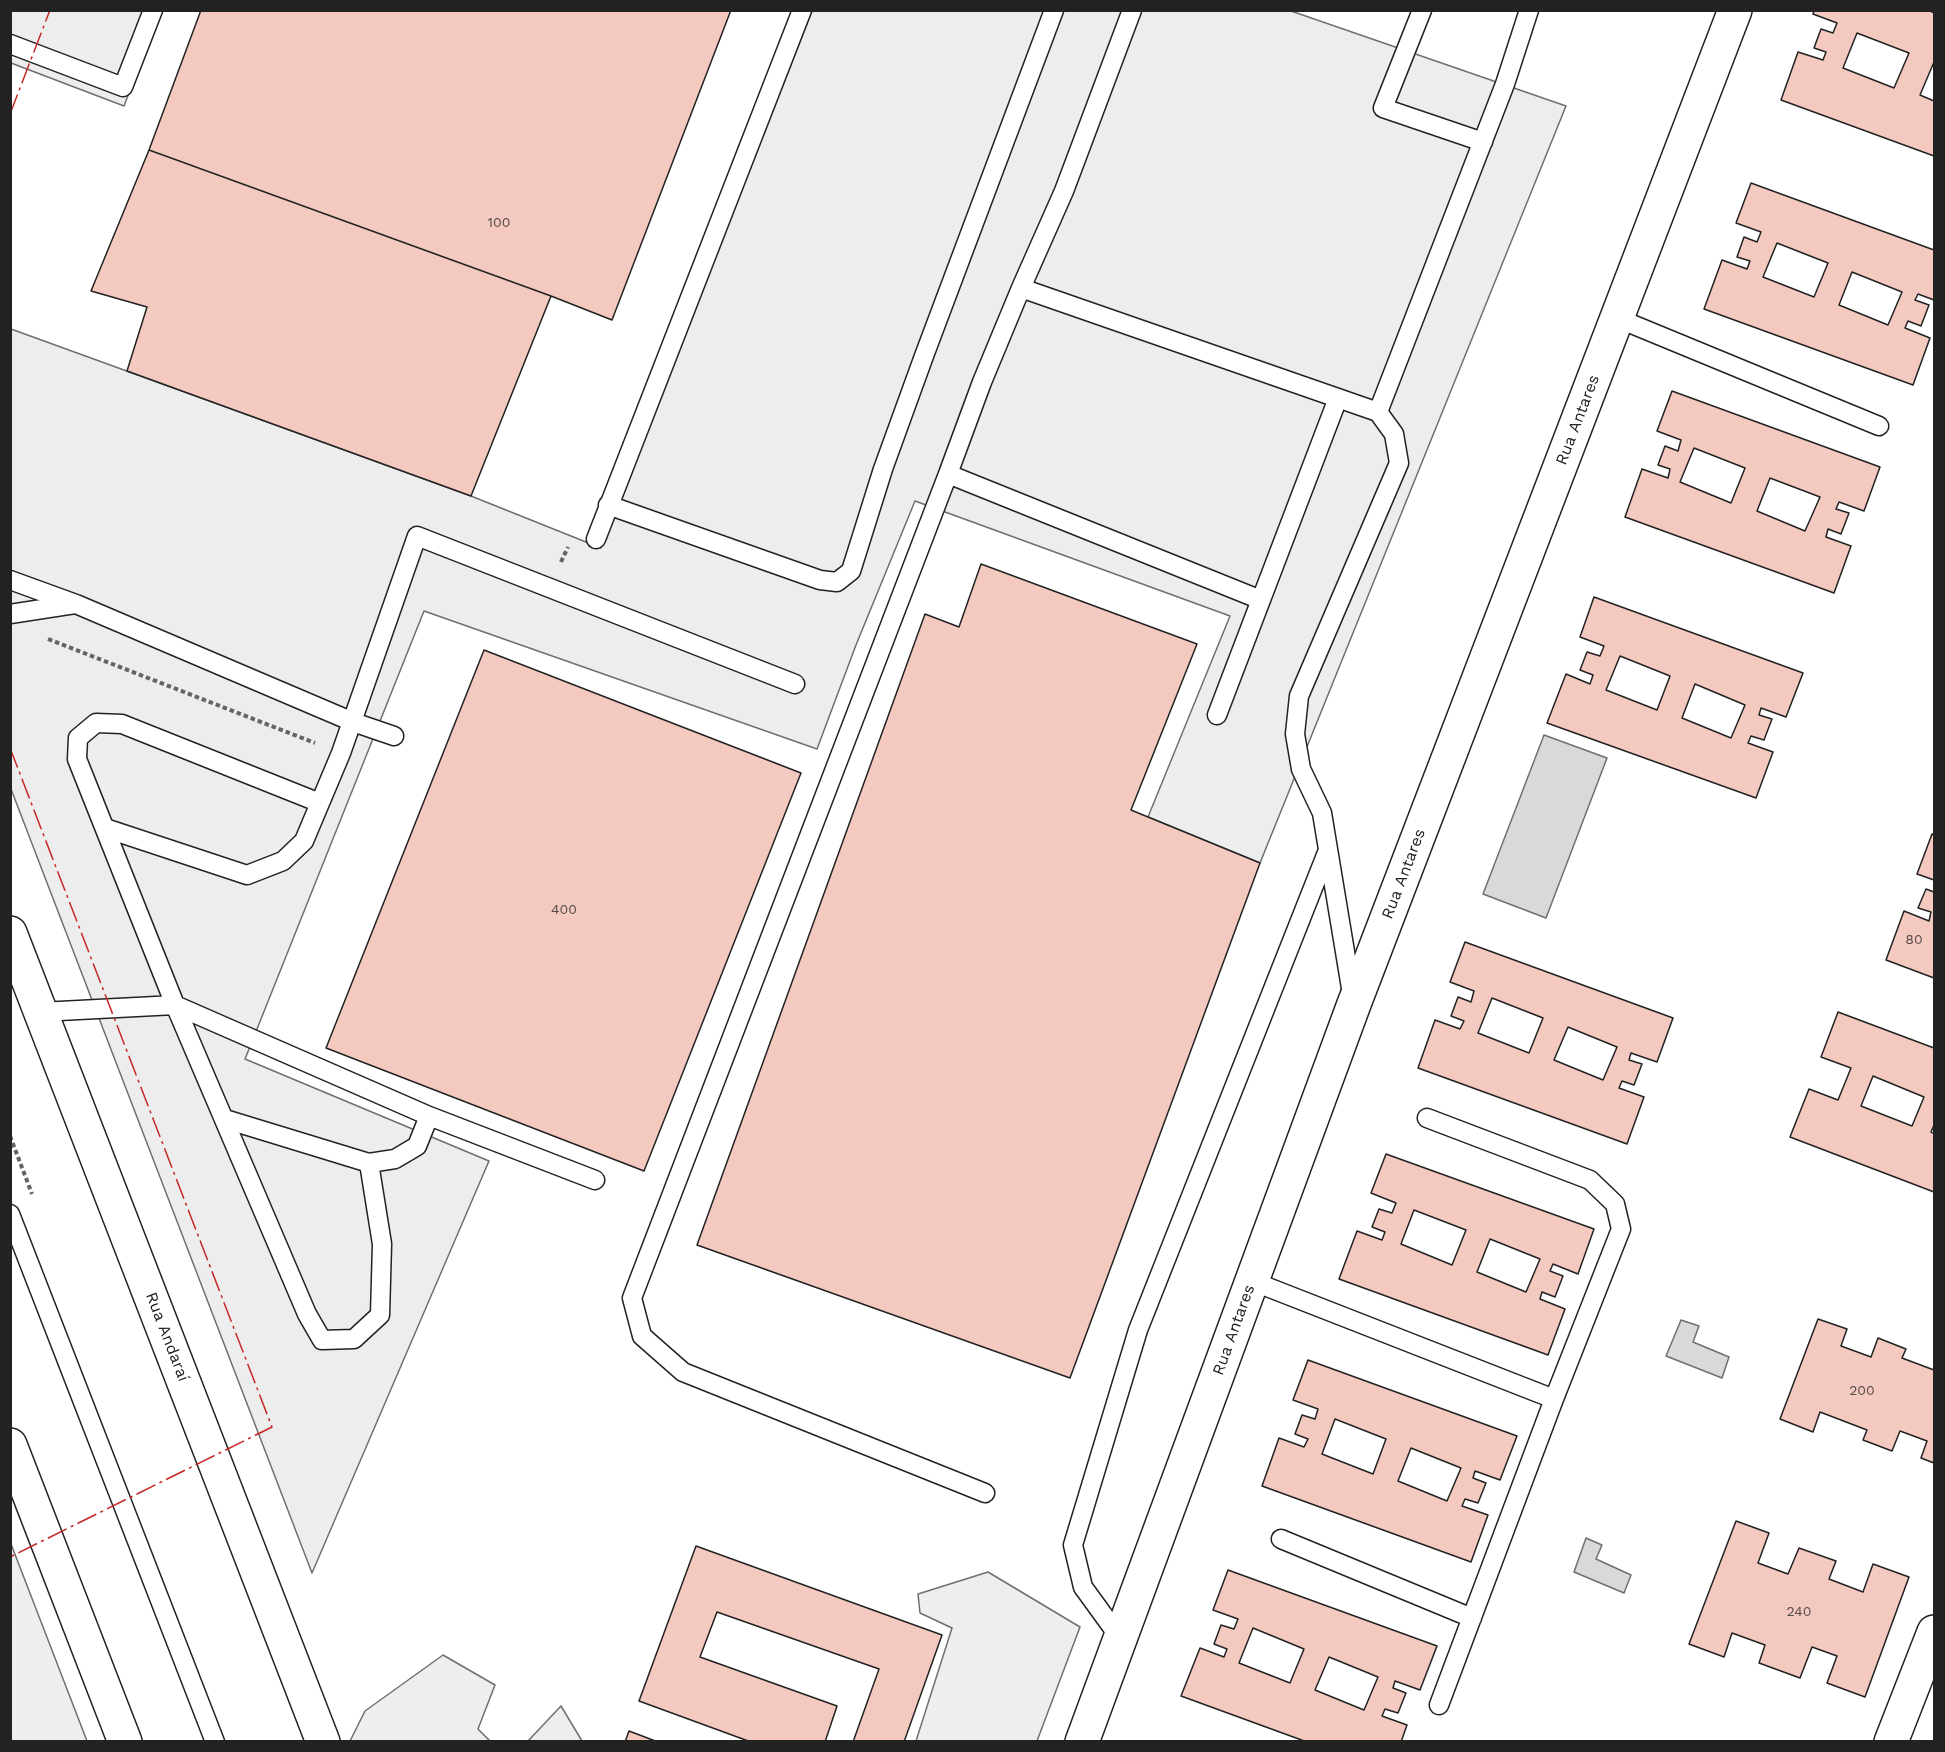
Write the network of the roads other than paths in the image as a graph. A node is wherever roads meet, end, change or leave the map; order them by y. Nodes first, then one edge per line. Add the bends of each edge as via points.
1 (153, 10) edge
2 (802, 10) edge
3 (1054, 10) edge
4 (1132, 10) edge
5 (1422, 10) edge
6 (1529, 10) edge
7 (1735, 10) edge
8 (10, 44) edge
9 (1483, 142) junction
10 (1020, 288) junction
11 (1617, 318) junction
12 (1338, 398) junction
13 (1378, 412) junction
14 (1879, 426) dead end
15 (948, 474) junction
16 (608, 505) junction
17 (596, 539) dead end
18 (10, 580) edge
19 (1261, 600) junction
20 (76, 604) junction
21 (10, 614) edge
22 (795, 684) dead end
23 (1217, 715) dead end
24 (353, 722) junction
25 (394, 736) dead end
26 (320, 803) junction
27 (105, 828) junction
28 (1328, 849) junction
29 (10, 933) edge
30 (175, 1005) junction
31 (1354, 1005) junction
32 (40, 1012) junction
33 (429, 1116) junction
34 (1427, 1118) dead end
35 (225, 1119) junction
36 (369, 1163) junction
37 (595, 1180) dead end
38 (10, 1214) edge
39 (1252, 1281) junction
40 (1554, 1399) junction
41 (10, 1445) edge
42 (985, 1493) dead end
43 (1281, 1539) dead end
44 (1472, 1618) junction
45 (1935, 1632) edge
46 (1120, 1638) junction
47 (1439, 1705) dead end
48 (1086, 1740) edge
49 (125, 1742) edge
50 (215, 1742) edge
51 (323, 1742) edge
52 (1892, 1742) edge

1 - 8 lane via 123,87
2 - 16 lane
3 - 16 lane via 883,469 851,571 837,582 820,580
4 - 10 lane via 1064,190
5 - 9 lane via 1383,108
6 - 9 lane
7 - 11 street, Rua Antares
9 - 13 lane
10 - 12 lane
10 - 15 lane
11 - 14 lane
11 - 31 street, Rua Antares
12 - 13 lane
12 - 19 lane
13 - 28 lane via 1394,434 1399,463 1299,696 1295,734 1301,769 1322,813
15 - 19 lane
15 - 42 lane via 632,1298 642,1336 683,1372
16 - 17 lane
18 - 20 lane
19 - 23 lane
20 - 21 lane
20 - 24 lane
22 - 24 lane via 417,536
24 - 25 lane
24 - 26 lane
26 - 27 lane via 304,841 283,861 247,875
26 - 27 lane via 122,724 96,723 78,738 76,759
27 - 30 lane
28 - 31 lane
28 - 46 lane via 1138,1330 1073,1545 1083,1587
29 - 32 street, Rua Andaraí
30 - 32 lane
30 - 33 lane
30 - 35 lane
31 - 39 street, Rua Antares
32 - 51 street, Rua Andaraí
33 - 36 lane via 417,1146 395,1159
33 - 37 lane
34 - 40 lane via 1590,1180 1615,1204 1622,1229
35 - 36 lane
35 - 36 lane via 307,1314 322,1340 354,1339 380,1316 382,1244
38 - 50 lane
39 - 40 lane
39 - 46 street, Rua Antares
40 - 44 lane
41 - 49 street
43 - 44 lane
44 - 47 lane
45 - 52 street
46 - 48 street, Rua Antares

